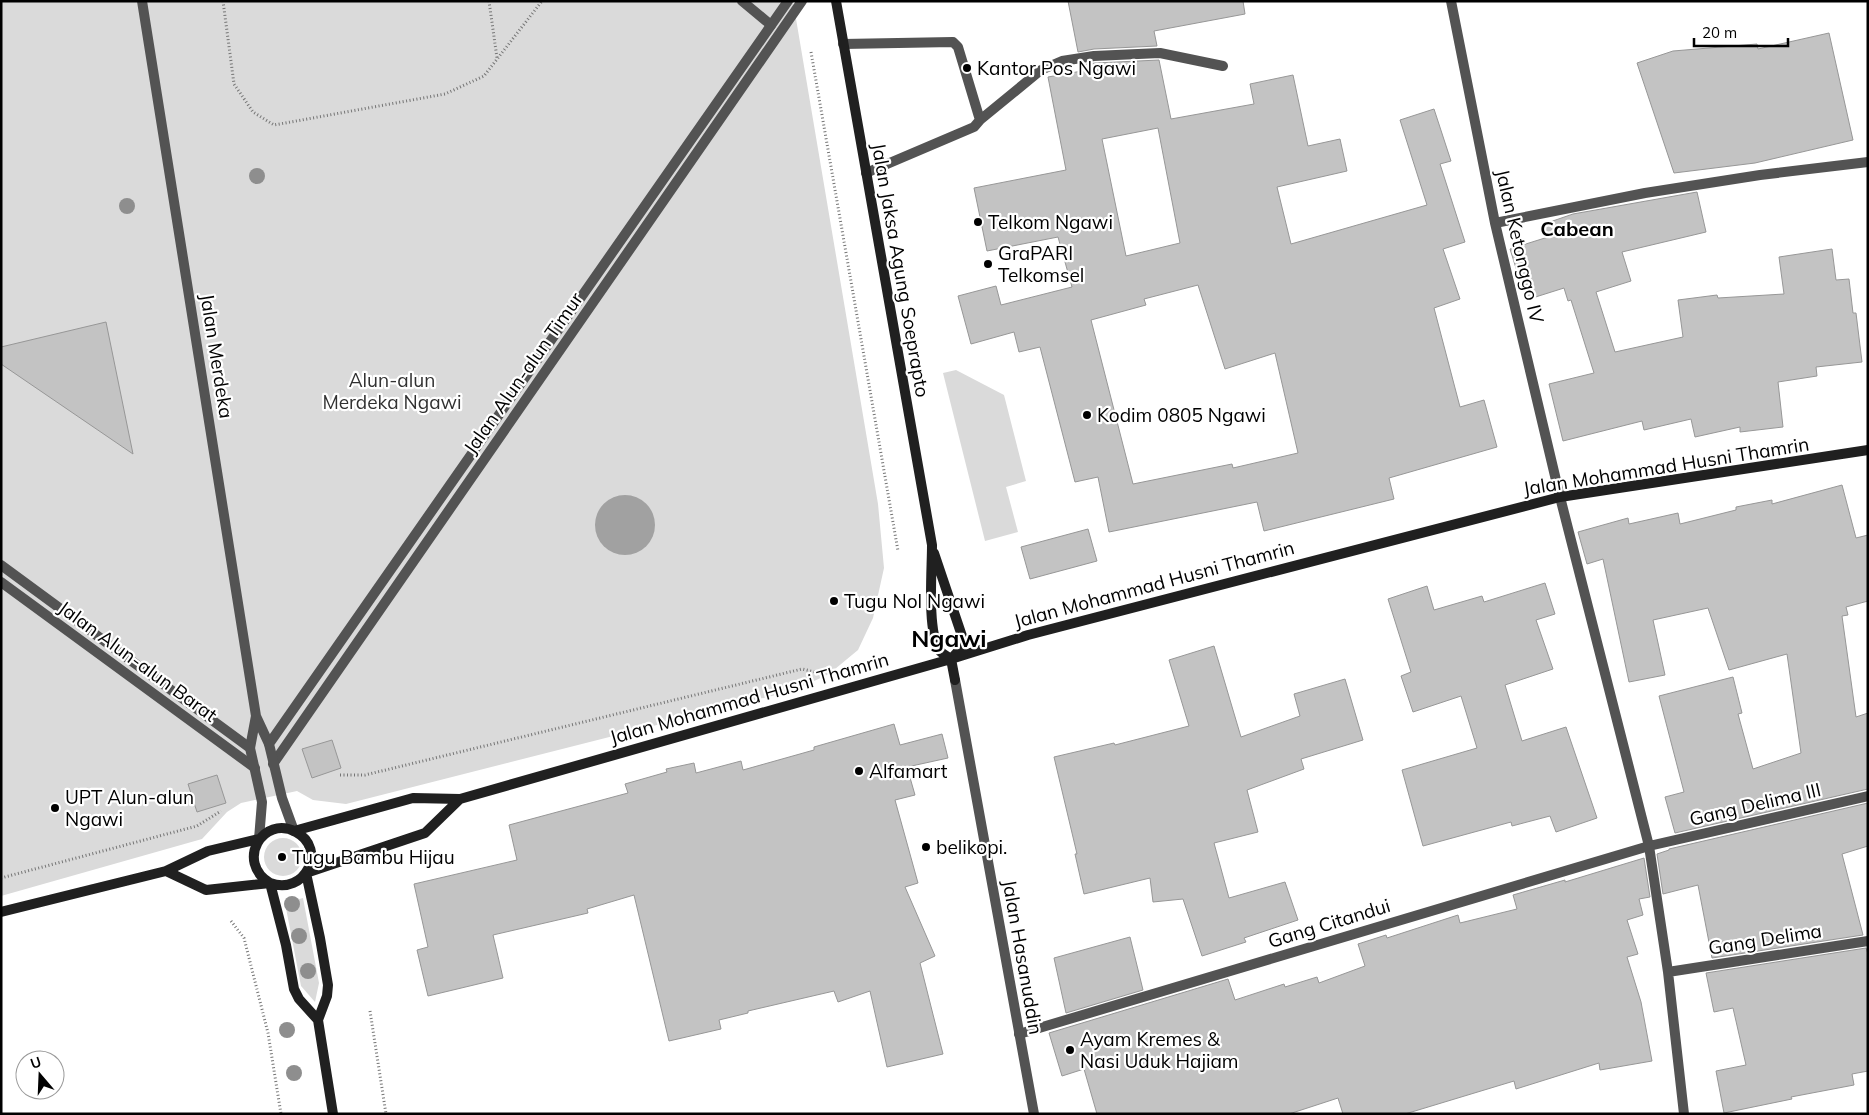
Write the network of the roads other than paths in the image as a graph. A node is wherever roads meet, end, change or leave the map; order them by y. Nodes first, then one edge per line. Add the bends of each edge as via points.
1 (142, 1) edge
2 (742, 1) edge
3 (788, 1) edge
4 (802, 1) edge
5 (836, 1) edge
6 (1451, 1) edge
7 (771, 25) junction
8 (843, 44) junction
9 (1223, 66) dead end
10 (980, 120) junction
11 (1868, 162) edge
12 (866, 173) junction
13 (1495, 223) junction
14 (1868, 450) edge
15 (1560, 497) junction
16 (932, 545) junction
17 (1, 565) edge
18 (1, 582) edge
19 (951, 659) junction
20 (955, 680) joint
21 (256, 716) junction
22 (269, 744) junction
23 (250, 748) junction
24 (273, 764) junction
25 (255, 768) junction
26 (1868, 796) edge
27 (460, 799) junction
28 (294, 831) junction
29 (259, 839) junction
30 (1649, 846) junction
31 (166, 871) junction
32 (306, 874) junction
33 (270, 884) junction
34 (1, 912) edge
35 (1868, 941) edge
36 (1668, 972) junction
37 (318, 1020) junction
38 (1019, 1034) junction
39 (333, 1114) edge
40 (1034, 1114) edge
41 (1684, 1114) edge

1 - 21 street, Jalan Merdeka
2 - 7 street
3 - 7 street
4 - 24 street, Jalan Alun-alun Timur
5 - 8 main road, Jalan Jaksa Agung Soeprapto
6 - 13 street, Jalan Ketonggo IV
7 - 22 street
8 - 10 street via 956,44
8 - 12 main road, Jalan Jaksa Agung Soeprapto
9 - 10 street via 1160,53 1062,61 1041,70
10 - 12 street via 974,127
11 - 13 street via 1645,193
12 - 16 main road, Jalan Jaksa Agung Soeprapto
13 - 15 street, Jalan Ketonggo IV
14 - 15 main road, Jalan Mohammad Husni Thamrin
15 - 19 main road, Jalan Mohammad Husni Thamrin via 1028,634
15 - 30 street, Jalan Ketonggo IV
16 - 19 main road via 935,640 940,652
16 - 19 main road via 962,636 962,647
17 - 23 street
18 - 25 street, Jalan Alun-alun Barat
19 - 20 main road, Jalan Hasanuddin
19 - 27 main road, Jalan Mohammad Husni Thamrin
20 - 38 street, Jalan Hasanuddin
21 - 22 street
21 - 23 street
22 - 24 street
23 - 25 street
24 - 28 street
25 - 29 street via 262,802
26 - 30 street, Gang Delima III
27 - 28 main road, Jalan Mohammad Husni Thamrin via 413,798
27 - 32 main road, Jalan Mohammad Husni Thamrin via 424,832
28 - 29 main road via 279,829
28 - 32 main road via 305,840 311,853
29 - 31 main road via 208,850
29 - 33 main road via 253,861 259,874
30 - 36 street, Jalan Ketonggo IV
30 - 38 street, Gang Citandui
31 - 33 main road via 206,890
31 - 34 main road
32 - 33 main road via 290,885
32 - 37 main road via 328,985
33 - 37 main road via 294,989
35 - 36 street, Gang Delima
36 - 41 street, Jalan Ketonggo IV
37 - 39 main road
38 - 40 street, Jalan Hasanuddin

